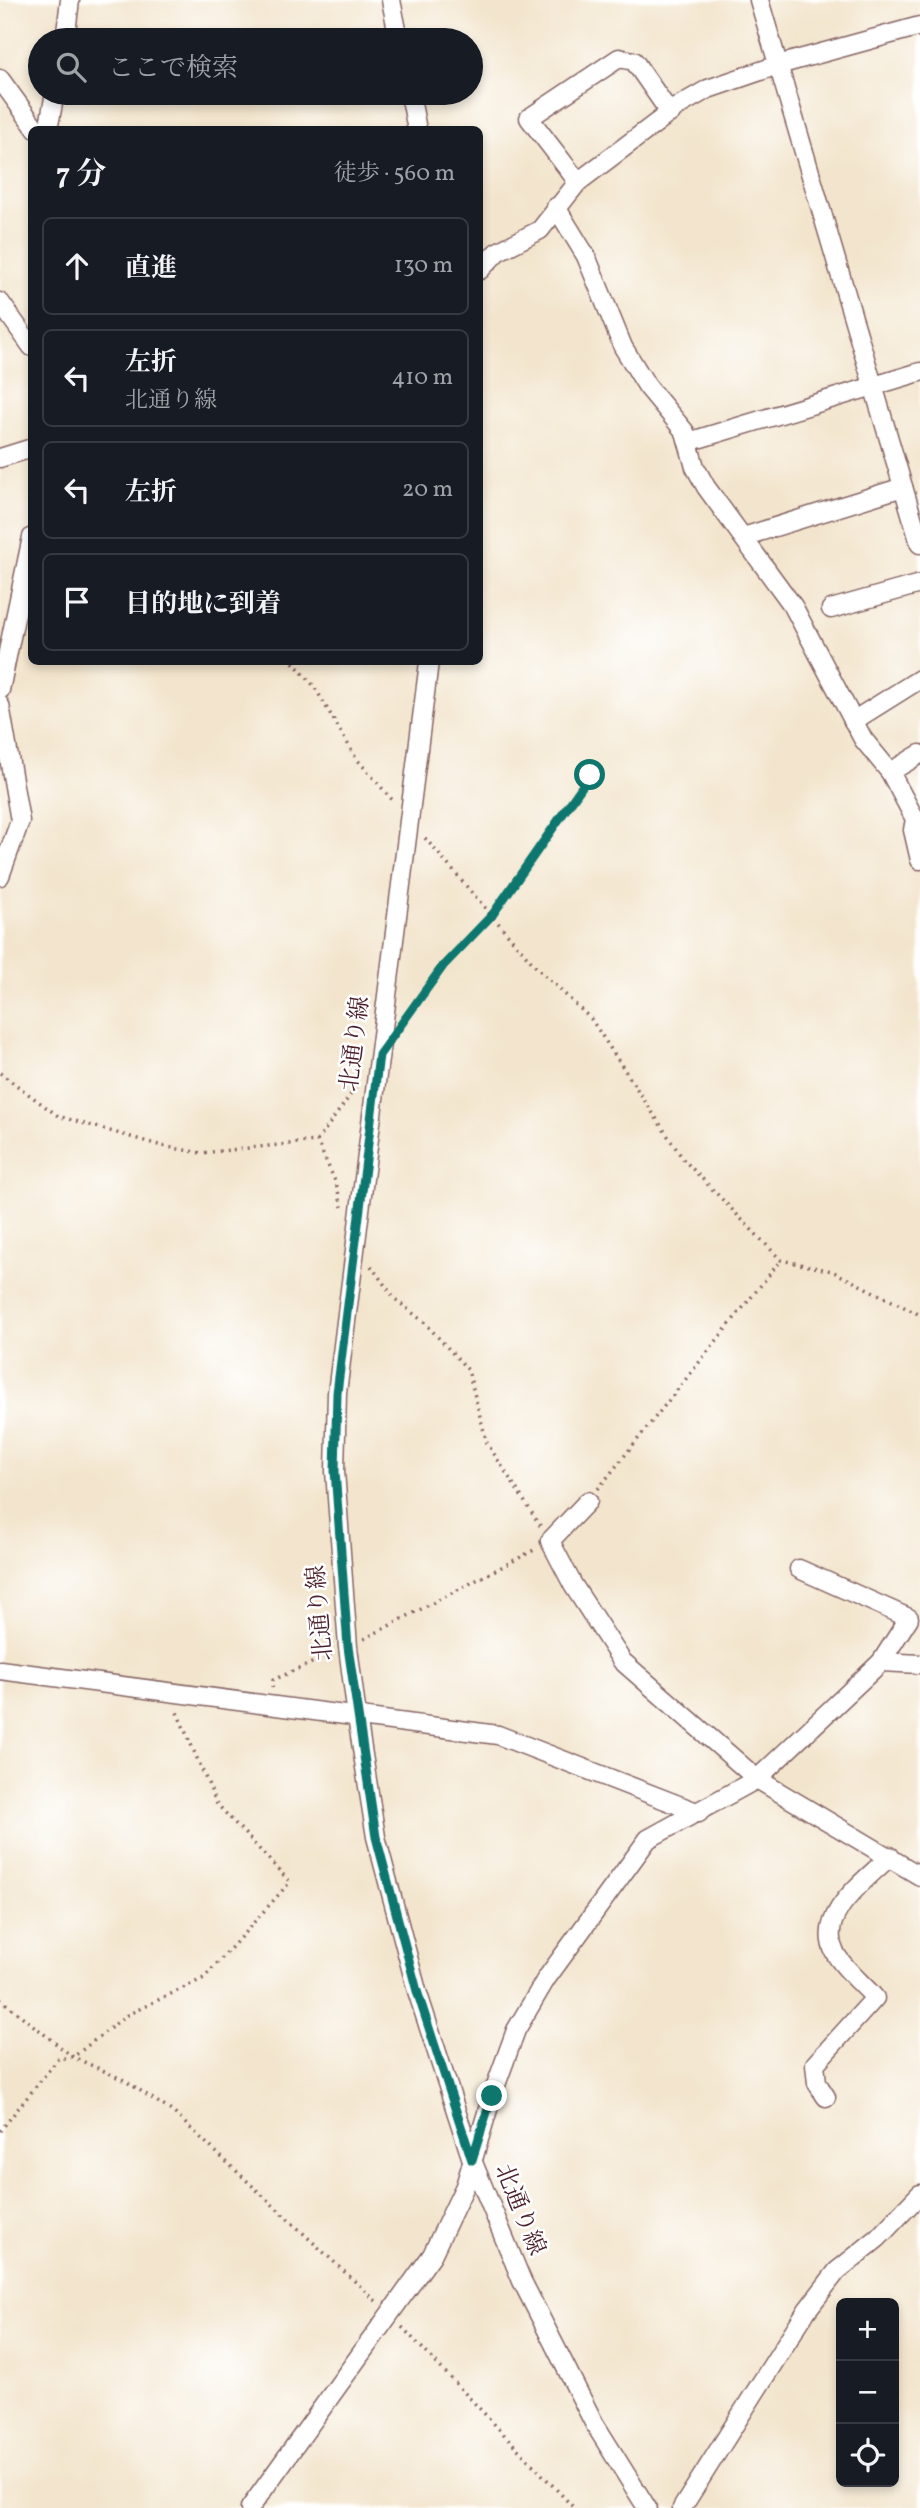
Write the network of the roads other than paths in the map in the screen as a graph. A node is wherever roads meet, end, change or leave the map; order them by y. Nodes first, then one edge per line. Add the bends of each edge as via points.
1 (70, 0) edge
2 (391, 0) edge
3 (759, 0) edge
4 (920, 26) edge
5 (66, 28) edge
6 (397, 28) edge
7 (778, 65) junction
8 (0, 79) edge
9 (53, 105) edge
10 (412, 105) edge
11 (670, 113) junction
12 (34, 126) edge
13 (49, 126) edge
14 (416, 126) edge
15 (578, 182) junction
16 (556, 207) junction
17 (483, 267) edge
18 (0, 302) edge
19 (28, 341) edge
20 (920, 372) edge
21 (873, 385) junction
22 (688, 442) junction
23 (28, 449) edge
24 (0, 458) edge
25 (903, 487) junction
26 (743, 537) junction
27 (920, 544) edge
28 (28, 556) edge
29 (920, 584) edge
30 (831, 609) dead end
31 (429, 665) edge
32 (920, 679) edge
33 (0, 690) edge
34 (0, 705) edge
35 (853, 721) junction
36 (920, 754) edge
37 (890, 772) junction
38 (917, 818) edge
39 (920, 860) edge
40 (0, 876) edge
41 (587, 1501) road end
42 (799, 1569) dead end
43 (880, 1662) junction
44 (920, 1664) edge
45 (0, 1670) edge
46 (357, 1717) junction
47 (757, 1779) junction
48 (699, 1813) junction
49 (890, 1856) junction
50 (920, 1876) edge
51 (826, 2097) dead end
52 (472, 2160) junction
53 (920, 2194) edge
54 (250, 2508) edge
55 (647, 2508) edge
56 (682, 2508) edge

1 - 5 street
2 - 6 street
3 - 7 street
4 - 7 street
7 - 11 street via 708,89
7 - 21 street
8 - 12 street
9 - 13 street
10 - 14 street
11 - 15 street
11 - 15 street via 634,61 619,58 529,118
15 - 16 street
16 - 17 street via 540,230 497,252
16 - 22 street via 586,256 623,347
18 - 19 street
20 - 21 street
21 - 22 street
21 - 25 street
22 - 26 street via 706,487
23 - 24 street
25 - 26 street
25 - 27 street
26 - 35 street via 793,606
28 - 33 street
29 - 30 street
31 - 46 street, 北通り線 via 337,1393 335,1471
32 - 35 street
34 - 40 street via 20,821
35 - 37 street
36 - 37 street
37 - 38 street
38 - 39 street via 914,838
41 - 47 street via 550,1541 573,1585 622,1661
42 - 43 street via 909,1618
43 - 44 street
43 - 47 street
45 - 46 street
46 - 48 street via 498,1735
46 - 52 street, 北通り線 via 376,1837 417,1991
47 - 48 street
47 - 49 street
48 - 52 street via 649,1839 546,1979 516,2030
49 - 50 street
49 - 51 street via 835,1913 831,1936 835,1953 875,1998 815,2064 817,2082
52 - 54 street via 465,2186 432,2255
52 - 55 street, 北通り線 via 528,2293 594,2423
53 - 56 street via 837,2271 807,2310

